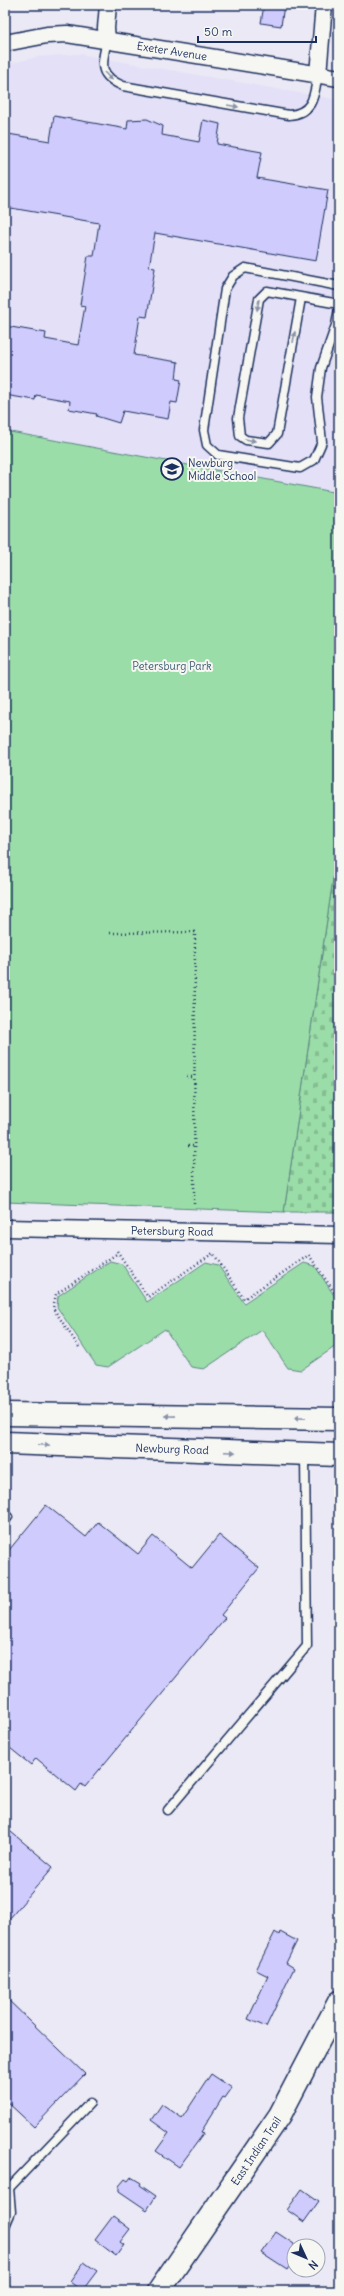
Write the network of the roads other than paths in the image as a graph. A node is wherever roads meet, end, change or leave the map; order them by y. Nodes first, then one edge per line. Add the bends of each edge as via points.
1 (108, 5) edge
2 (324, 5) edge
3 (107, 40) junction
4 (5, 43) edge
5 (318, 74) junction
6 (339, 78) edge
7 (339, 286) edge
8 (301, 298) junction
9 (339, 304) edge
10 (339, 309) edge
11 (5, 1228) edge
12 (339, 1235) edge
13 (5, 1414) edge
14 (339, 1419) edge
15 (5, 1443) edge
16 (305, 1454) junction
17 (339, 1455) edge
18 (5, 1515) edge
19 (5, 1520) edge
20 (168, 1810) dead end
21 (339, 2002) edge
22 (90, 2103) dead end
23 (7, 2186) edge
24 (5, 2226) edge
25 (159, 2291) edge

1 - 3 street
2 - 5 street
3 - 4 street, Exeter Avenue via 54,34
3 - 5 street, Exeter Avenue
3 -> 5 lane via 102,64 104,72 114,82 123,86 289,115 307,110 314,94
5 - 6 street, Exeter Avenue
7 - 10 lane via 245,268 233,276 225,289 204,430 207,445 218,455 300,468 314,460 322,442 317,397 321,368
8 -> 8 lane via 268,292 259,299 238,418 240,436 246,440 269,443 277,434
8 - 9 lane
11 - 12 street, Petersburg Road
14 -> 13 main road
15 -> 16 main road, Newburg Road
16 - 17 main road, Newburg Road
16 - 20 lane via 307,1646
18 - 19 lane via 8,1517
21 - 25 main road, East Indian Trail via 280,2115
22 - 23 lane
23 - 24 lane via 11,2212

